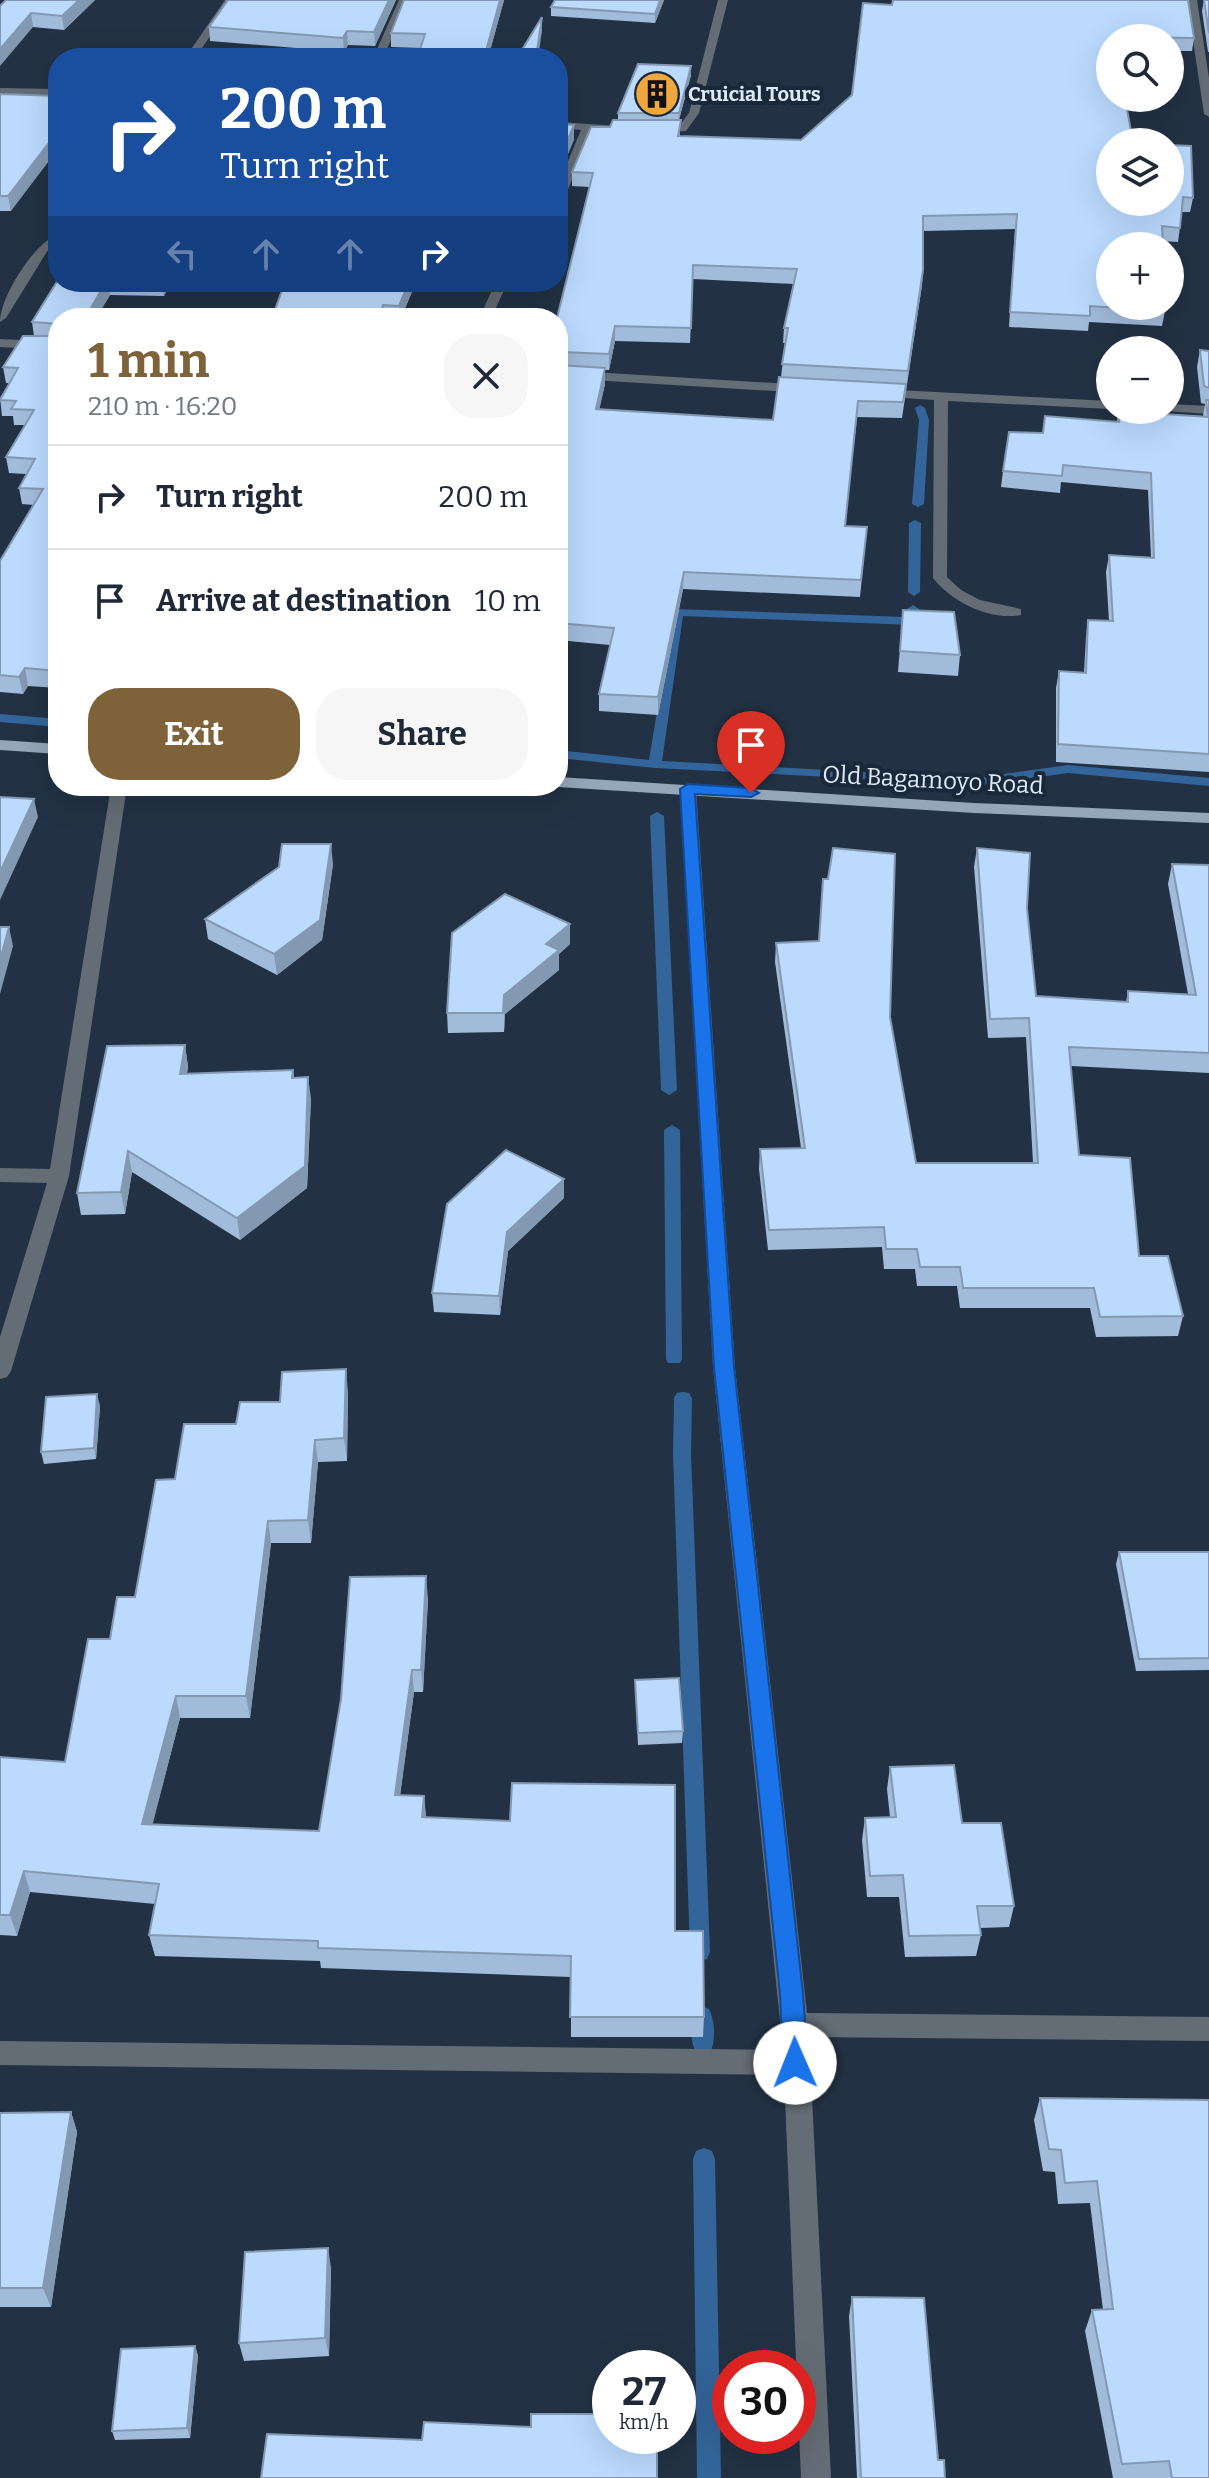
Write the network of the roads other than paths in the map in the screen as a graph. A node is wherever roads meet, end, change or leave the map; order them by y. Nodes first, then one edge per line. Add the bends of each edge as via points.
1 (230, 0) edge
2 (404, 0) edge
3 (723, 0) edge
4 (1192, 0) edge
5 (1196, 25) junction
6 (1209, 26) edge
7 (197, 48) edge
8 (382, 48) edge
9 (0, 91) edge
10 (48, 92) edge
11 (1209, 114) edge
12 (568, 126) edge
13 (587, 128) junction
14 (632, 130) edge
15 (647, 130) edge
16 (568, 175) edge
17 (48, 245) edge
18 (0, 318) edge
19 (0, 343) edge
20 (48, 345) edge
21 (568, 375) edge
22 (829, 390) edge
23 (861, 392) edge
24 (941, 397) junction
25 (1096, 404) edge
26 (1184, 409) edge
27 (1209, 410) edge
28 (1016, 612) dead end
29 (0, 745) edge
30 (48, 748) edge
31 (568, 783) edge
32 (688, 789) junction
33 (117, 796) edge
34 (1209, 818) edge
35 (0, 1175) edge
36 (59, 1176) junction
37 (0, 1371) edge
38 (795, 2025) junction
39 (1209, 2029) edge
40 (0, 2053) edge
41 (795, 2063) junction
42 (816, 2478) edge

1 - 7 street
2 - 8 street
3 - 15 street via 691,119 682,129
4 - 5 street
5 - 6 street
5 - 11 street
9 - 10 street
12 - 13 street
13 - 14 street
13 - 16 street
17 - 18 street
19 - 20 street
21 - 22 street
23 - 24 street
24 - 25 street
24 - 28 street via 940,578 968,601
26 - 27 street
29 - 30 main road
31 - 32 main road, Old Bagamoyo Road
32 - 34 main road, Old Bagamoyo Road
32 - 38 street via 724,1367
33 - 36 street
35 - 36 street
36 - 37 street
38 - 39 street
38 - 41 street
40 - 41 street
41 - 42 street

